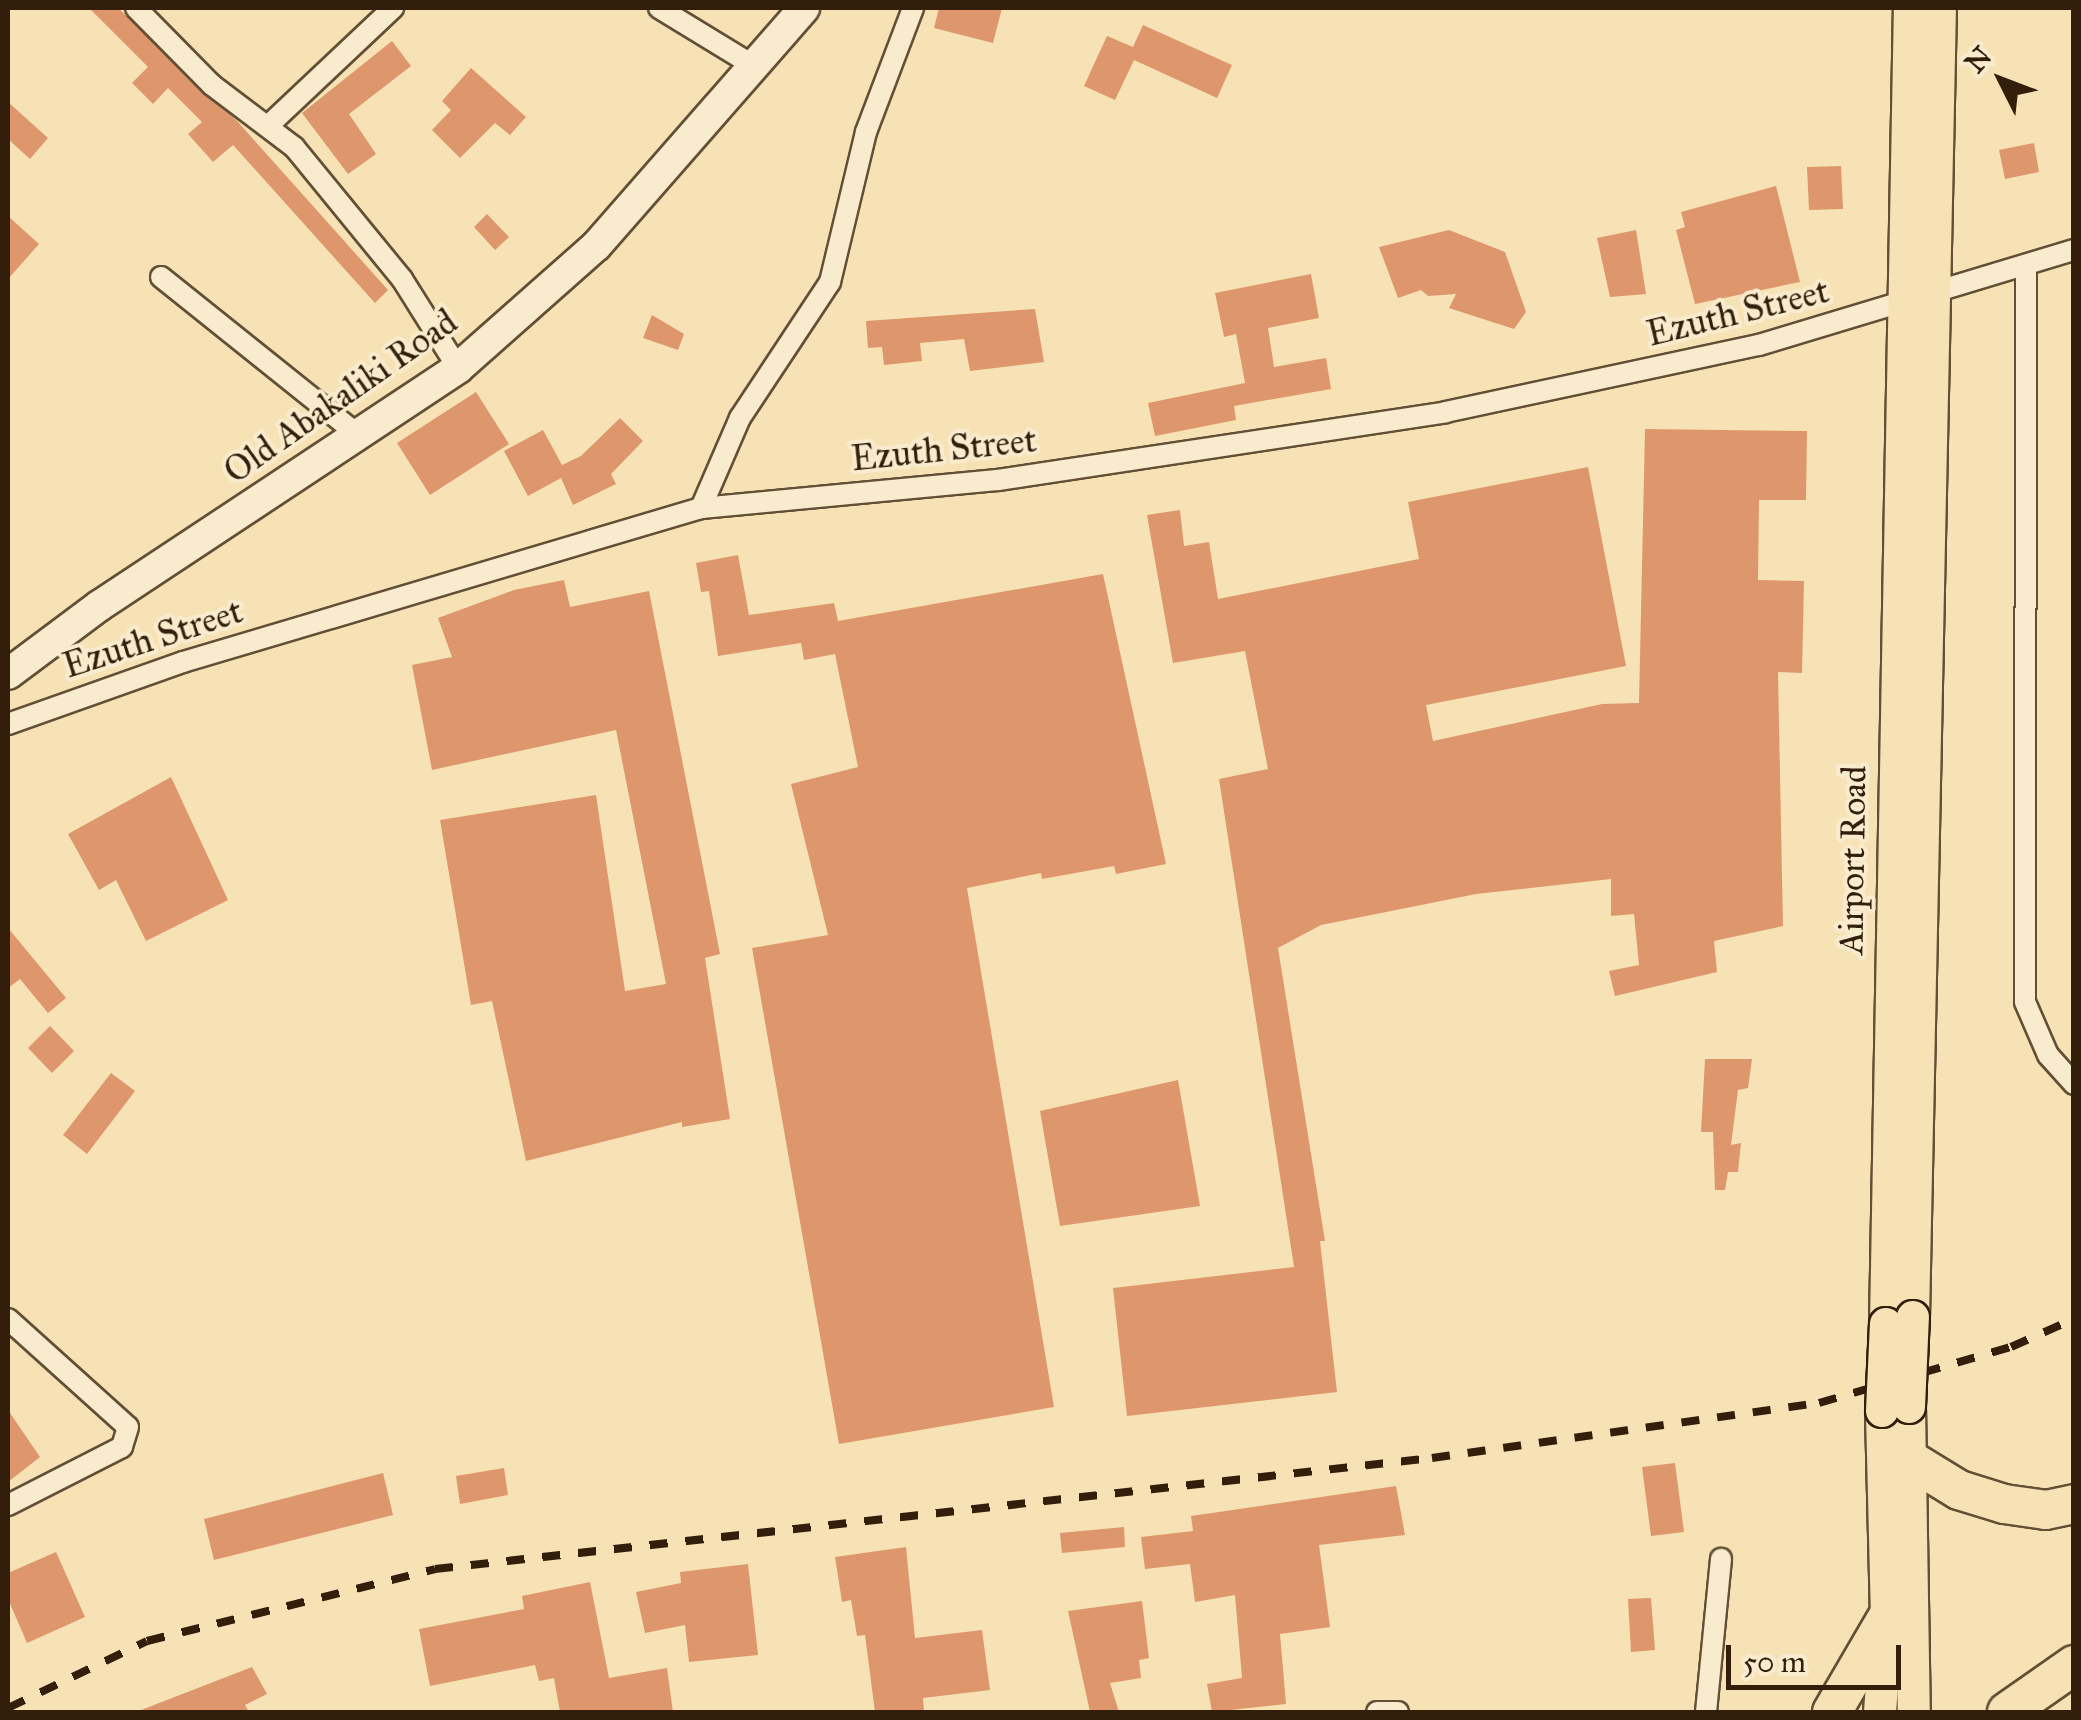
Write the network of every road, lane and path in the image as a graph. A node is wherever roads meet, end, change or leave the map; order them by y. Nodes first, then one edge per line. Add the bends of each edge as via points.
1 (136, 8) edge
2 (392, 8) edge
3 (658, 8) edge
4 (804, 8) edge
5 (913, 8) edge
6 (1910, 8) edge
7 (1940, 8) edge
8 (754, 66) junction
9 (270, 123) junction
10 (2074, 250) edge
11 (2026, 265) junction
12 (161, 277) dead end
13 (1919, 299) junction
14 (458, 368) junction
15 (361, 436) junction
16 (701, 508) junction
17 (8, 674) edge
18 (8, 724) edge
19 (2074, 1084) edge
20 (8, 1319) edge
21 (1895, 1409) junction
22 (1910, 1460) junction
23 (2074, 1504) edge
24 (8, 1505) edge
25 (1721, 1559) dead end
26 (1887, 1618) junction
27 (2074, 1665) edge
28 (1377, 1712) edge
29 (1398, 1712) edge
30 (1706, 1712) edge
31 (1832, 1712) edge
32 (1880, 1712) edge
33 (1914, 1712) edge
34 (2008, 1712) edge

1 - 9 street via 212,85
2 - 9 street
3 - 8 street
4 - 8 main road, Old Abakaliki Road
5 - 16 street via 866,132 830,282 740,418
6 - 13 main road, Airport Road
7 - 13 main road, Airport Road
8 - 14 main road, Old Abakaliki Road via 596,246
9 - 14 street via 361,225
10 - 11 street, Ezuth Street
11 - 13 street, Ezuth Street
11 - 19 street via 2025,1002 2048,1055
12 - 15 street
13 - 16 street, Ezuth Street via 1759,345 1446,412 998,480
13 - 21 main road, Airport Road, bridge
14 - 15 main road, Old Abakaliki Road
15 - 17 main road, Old Abakaliki Road via 99,606
16 - 18 street, Ezuth Street via 183,662
20 - 24 street via 128,1427 122,1447
21 - 22 main road, Airport Road
21 - 26 main road, Airport Road
22 - 23 highway via 1959,1490 2004,1504 2046,1510
22 - 33 main road, Airport Road
25 - 30 street
26 - 31 highway
26 - 32 main road, Airport Road
27 - 34 highway
28 - 29 street

